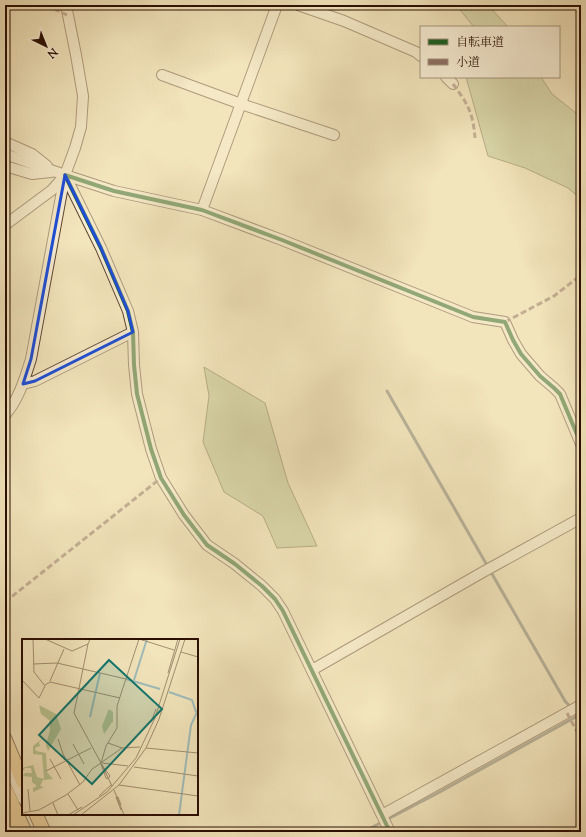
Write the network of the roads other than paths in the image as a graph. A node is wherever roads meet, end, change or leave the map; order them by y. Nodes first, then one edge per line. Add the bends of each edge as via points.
1 (66, 5) edge
2 (277, 5) edge
3 (298, 5) edge
4 (420, 55) edge
5 (162, 75) dead end
6 (241, 104) junction
7 (334, 136) dead end
8 (5, 142) edge
9 (5, 154) edge
10 (5, 166) edge
11 (55, 172) junction
12 (65, 175) junction
13 (202, 210) junction
14 (5, 225) edge
15 (133, 332) junction
16 (23, 384) junction
17 (5, 415) edge
18 (581, 444) edge
19 (581, 518) edge
20 (312, 670) junction
21 (581, 705) edge
22 (5, 739) edge
23 (5, 759) edge
24 (22, 780) edge
25 (5, 790) edge
26 (22, 797) edge
27 (31, 815) edge
28 (36, 815) edge
29 (382, 816) junction
30 (5, 821) edge
31 (10, 832) edge
32 (24, 832) edge
33 (43, 832) edge
34 (390, 832) edge

1 - 12 street via 83,96 81,127
2 - 6 street
3 - 4 street
5 - 6 street
6 - 7 street
6 - 13 street
8 - 11 street via 32,154
9 - 11 street
10 - 11 street via 32,174
11 - 12 street
12 - 13 street via 114,191
12 - 14 street via 52,190
12 - 15 street via 101,248 128,311
12 - 16 street via 31,359
13 - 18 street via 474,317 505,322 521,354 560,394
15 - 16 street via 35,382
15 - 20 street via 137,394 161,478 207,545 235,564 275,599 283,610
16 - 17 street
19 - 20 street
20 - 29 street
21 - 29 street
22 - 24 main road
23 - 26 street
25 - 32 highway
27 - 33 street
28 - 33 main road
29 - 34 street
30 - 31 highway

